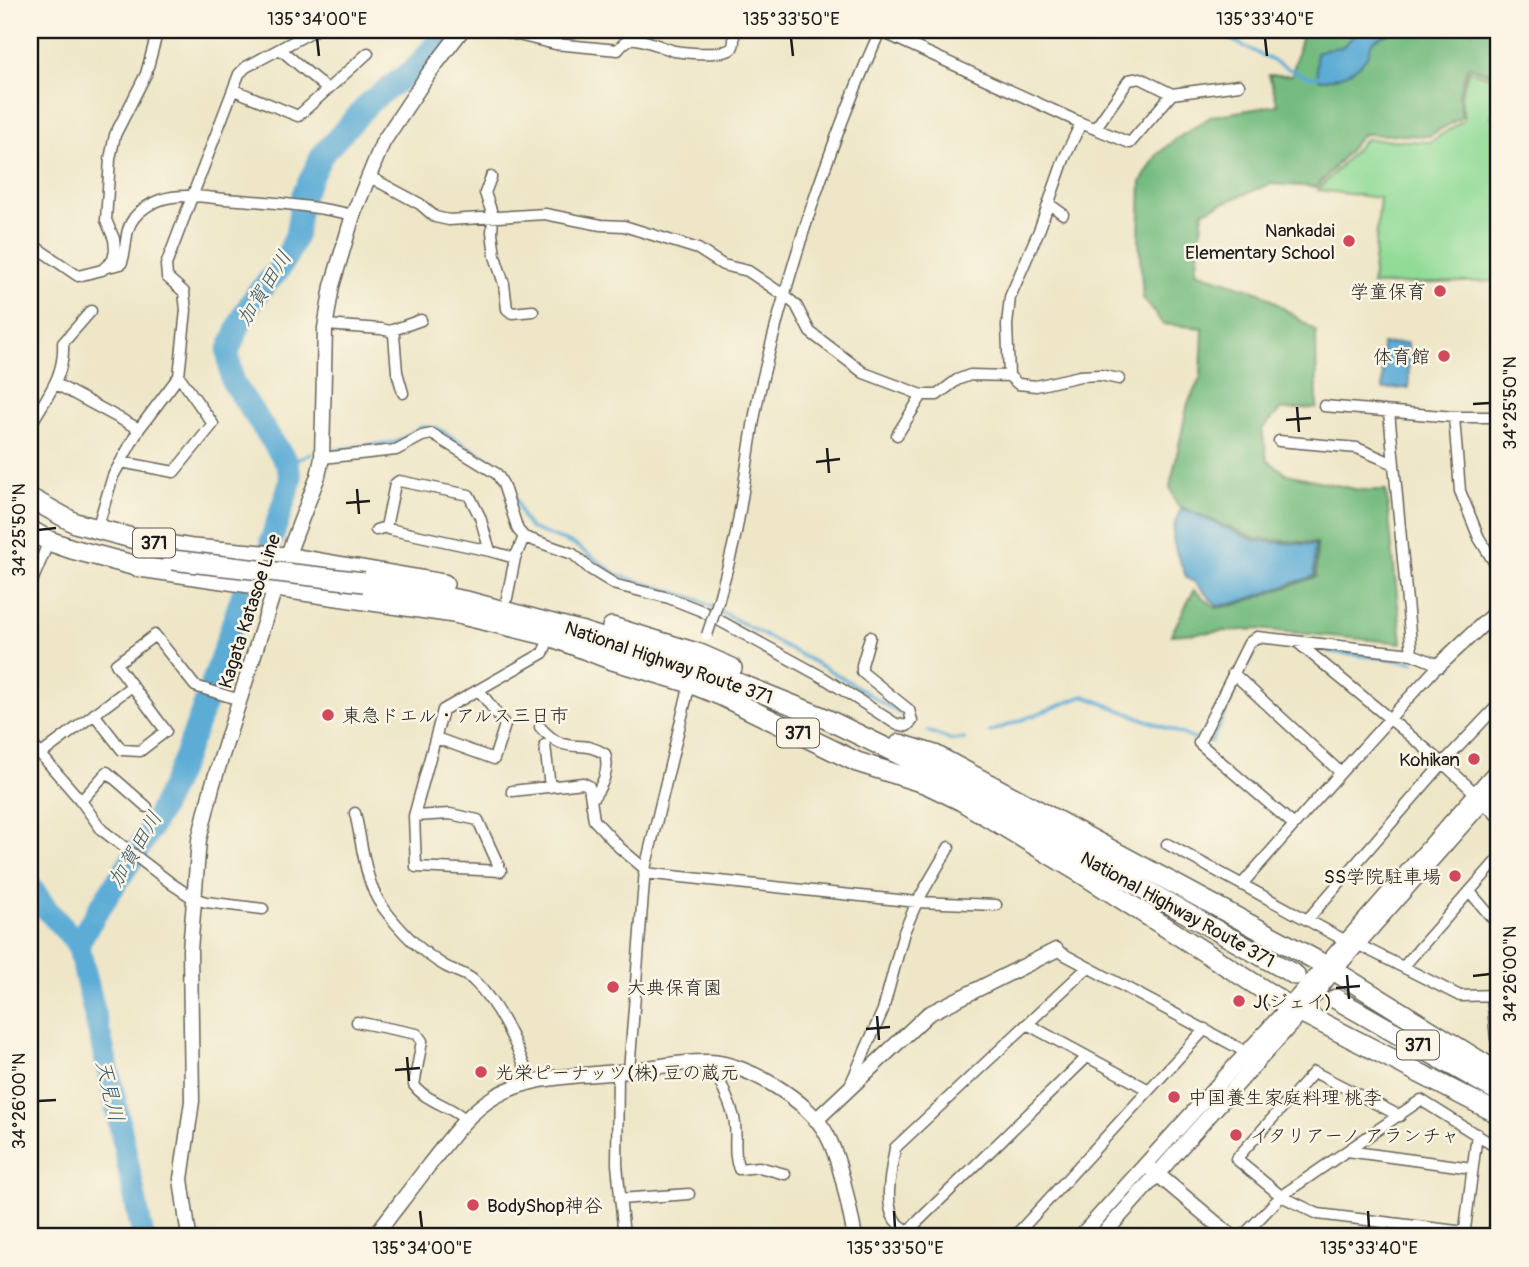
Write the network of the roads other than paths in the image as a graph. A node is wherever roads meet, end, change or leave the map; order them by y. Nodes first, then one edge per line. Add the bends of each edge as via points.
1 (158, 30) edge
2 (315, 30) edge
3 (463, 30) edge
4 (498, 30) edge
5 (733, 30) edge
6 (879, 30) edge
7 (280, 49) junction
8 (368, 53) dead end
9 (1239, 85) dead end
10 (327, 89) junction
11 (234, 90) junction
12 (1172, 94) junction
13 (1082, 123) junction
14 (1096, 129) junction
15 (368, 176) junction
16 (491, 177) dead end
17 (193, 196) junction
18 (1049, 204) junction
19 (1063, 214) dead end
20 (354, 215) junction
21 (493, 216) junction
22 (30, 243) edge
23 (105, 267) junction
24 (785, 296) junction
25 (91, 311) dead end
26 (533, 311) dead end
27 (421, 320) dead end
28 (326, 325) junction
29 (390, 331) junction
30 (179, 376) junction
31 (1009, 376) junction
32 (1119, 379) dead end
33 (56, 384) junction
34 (403, 393) dead end
35 (922, 395) junction
36 (1324, 406) dead end
37 (34, 410) edge
38 (1389, 412) junction
39 (1454, 417) junction
40 (1499, 417) edge
41 (30, 426) edge
42 (139, 429) junction
43 (897, 435) dead end
44 (1279, 441) dead end
45 (322, 458) junction
46 (121, 462) junction
47 (1394, 464) junction
48 (30, 498) edge
49 (30, 515) edge
50 (97, 529) junction
51 (30, 530) edge
52 (524, 537) junction
53 (49, 541) junction
54 (490, 551) junction
55 (286, 557) junction
56 (515, 558) junction
57 (1499, 570) edge
58 (30, 586) edge
59 (275, 588) junction
60 (507, 598) junction
61 (1499, 609) edge
62 (583, 632) junction
63 (550, 636) junction
64 (870, 637) dead end
65 (1297, 642) junction
66 (700, 654) junction
67 (1412, 654) junction
68 (1439, 665) junction
69 (1233, 673) junction
70 (682, 680) junction
71 (767, 683) junction
72 (132, 685) junction
73 (479, 690) junction
74 (722, 696) junction
75 (235, 699) junction
76 (1499, 704) edge
77 (94, 714) junction
78 (820, 716) junction
79 (1389, 718) junction
80 (540, 727) dead end
81 (865, 736) junction
82 (436, 738) junction
83 (30, 742) edge
84 (545, 745) dead end
85 (916, 748) junction
86 (40, 755) junction
87 (1443, 763) junction
88 (1499, 767) edge
89 (933, 771) junction
90 (1340, 772) junction
91 (1499, 784) edge
92 (550, 787) junction
93 (512, 791) dead end
94 (1479, 797) junction
95 (592, 799) junction
96 (81, 801) junction
97 (147, 807) dead end
98 (355, 813) dead end
99 (414, 816) junction
100 (1499, 817) edge
101 (1294, 825) junction
102 (1167, 844) dead end
103 (949, 847) dead end
104 (1499, 858) edge
105 (644, 871) junction
106 (1243, 883) junction
107 (1470, 892) junction
108 (193, 898) junction
109 (917, 902) junction
110 (996, 905) dead end
111 (263, 909) dead end
112 (1308, 919) junction
113 (1499, 926) edge
114 (1351, 947) junction
115 (1056, 950) joint
116 (1088, 967) junction
117 (1404, 967) junction
118 (1329, 968) junction
119 (1295, 975) dead end
120 (1496, 996) edge
121 (1336, 999) dead end
122 (1295, 1009) junction
123 (357, 1022) dead end
124 (1027, 1024) junction
125 (1205, 1029) junction
126 (1499, 1041) edge
127 (1246, 1052) junction
128 (1086, 1058) junction
129 (717, 1063) junction
130 (624, 1072) junction
131 (1499, 1073) edge
132 (531, 1083) junction
133 (850, 1086) junction
134 (1149, 1090) junction
135 (1499, 1092) edge
136 (1499, 1114) edge
137 (1401, 1116) junction
138 (466, 1120) junction
139 (816, 1120) junction
140 (1477, 1134) junction
141 (1499, 1149) edge
142 (1347, 1151) junction
143 (1145, 1164) junction
144 (1472, 1168) junction
145 (785, 1174) dead end
146 (1157, 1174) junction
147 (689, 1194) dead end
148 (1281, 1196) junction
149 (620, 1199) junction
150 (912, 1234) edge
151 (1464, 1235) edge
152 (189, 1237) edge
153 (374, 1237) edge
154 (624, 1237) edge
155 (855, 1237) edge
156 (1014, 1237) edge
157 (1080, 1237) edge
158 (1101, 1237) edge
159 (1232, 1237) edge
160 (1242, 1237) edge

1 - 23 street via 146,74 113,145 106,220 116,250
2 - 7 street
3 - 15 street, Kagata Katasoe Line via 383,142
4 - 5 street via 555,44 618,50 635,38 697,54 727,52 735,44
6 - 13 street
6 - 24 street via 828,158
7 - 10 street
7 - 11 street via 239,74
8 - 10 street
9 - 12 street
10 - 11 street via 298,116
11 - 17 street
12 - 14 street via 1130,143
12 - 14 street via 1140,78 1129,80
13 - 14 street
13 - 18 street
15 - 20 street, Kagata Katasoe Line
15 - 21 street via 435,217
16 - 21 street via 485,193
17 - 20 street
17 - 23 street via 161,199 145,208 133,219 121,264
17 - 30 street via 166,265 167,277 184,292
18 - 19 street
18 - 31 street via 1010,298
20 - 28 street, Kagata Katasoe Line via 332,286
21 - 24 street via 545,214 624,226 698,249 723,265 748,271
21 - 26 street via 495,256 507,309 512,313
22 - 23 street via 78,276
24 - 35 street via 796,305 810,332 864,373
24 - 66 street, bridge via 761,385 737,527
25 - 33 street via 63,343 64,360
27 - 29 street
28 - 29 street
28 - 45 street, Kagata Katasoe Line
29 - 34 street
30 - 42 street
30 - 46 street via 213,424 174,472
31 - 32 street via 1018,384 1036,386 1080,376
31 - 35 street via 970,375 937,395
33 - 37 street
33 - 42 street
35 - 43 street
36 - 38 street
37 - 41 street
38 - 39 street
38 - 47 street
39 - 40 street
39 - 57 street via 1460,491 1479,538
42 - 46 street
44 - 47 street via 1357,448
45 - 52 street via 396,450 432,434 497,474
45 - 55 street, Kagata Katasoe Line
46 - 50 street
47 - 67 street
48 - 50 highway, 371 via 75,523
49 - 62 highway, National Highway Route 371 / 371, bridge via 99,544 172,560 364,582 466,601
50 - 55 highway, 371 via 193,549
51 - 53 highway, 371
52 - 56 street
52 - 64 street via 573,554 616,585 702,611 824,678 896,724 907,726 912,721 909,710 862,672
53 - 58 street
53 - 59 highway, 371 via 140,567
54 - 54 street via 469,495 399,481 395,484 381,528
54 - 56 street
55 - 59 street, Kagata Katasoe Line
55 - 60 highway, 371
56 - 60 street
59 - 63 highway, 371 via 454,614
59 - 75 street, Kagata Katasoe Line
60 - 66 highway, 371
61 - 68 street
62 - 70 highway
62 - 78 highway, National Highway Route 371 / 371 via 713,673
63 - 70 highway, 371
63 - 73 street via 543,653
65 - 67 street
65 - 69 street via 1257,637
65 - 79 street
66 - 71 highway, 371
67 - 68 street
68 - 79 street
69 - 90 street
69 - 101 street via 1199,743
70 - 74 highway, 371
70 - 105 street
71 - 78 highway, 371
71 - 85 highway, 371
72 - 75 street via 116,664 155,635 198,688
72 - 77 street
72 - 77 street via 166,730 140,751 122,750
73 - 82 street via 443,710
73 - 82 street via 505,725 494,759
74 - 89 highway, 371 via 887,761
74 - 122 highway, 371 via 857,762 927,784 962,801
75 - 108 street, Kagata Katasoe Line via 199,840
76 - 87 street
77 - 86 street
78 - 81 highway, National Highway Route 371 / 371
79 - 87 street
79 - 90 street
80 - 95 street via 560,744 589,746 605,754 607,769
81 - 85 highway, 371
81 - 89 highway, National Highway Route 371 / 371
82 - 99 street
83 - 86 street
84 - 92 street
85 - 118 highway, 371
86 - 96 street
87 - 94 street
87 - 112 street
88 - 94 street
89 - 119 highway, National Highway Route 371 / 371
90 - 101 street
91 - 94 street
92 - 93 street
92 - 95 street via 583,783 589,786
94 - 100 street
94 - 114 street
95 - 105 street via 594,820
96 - 97 street via 107,772
96 - 108 street via 102,830
98 - 132 street via 372,889 382,906 421,948 471,978 486,993 521,1055
99 - 99 street via 416,867 501,872 478,820 450,814
101 - 106 street
102 - 106 street
103 - 109 street
104 - 107 street
105 - 109 street
105 - 130 street
106 - 112 street
107 - 113 street
107 - 117 street
108 - 111 street
108 - 152 street, Kagata Katasoe Line via 192,1101 181,1179
109 - 110 street
109 - 133 street via 883,1010
112 - 114 street
114 - 117 street
114 - 118 street
115 - 116 street
115 - 133 street via 928,1014
116 - 124 street
116 - 125 street
117 - 120 street via 1460,996
118 - 122 street
118 - 131 highway, 371
120 - 126 street
121 - 135 highway, 371
122 - 127 street
122 - 136 highway, 371
122 - 146 street
123 - 138 street via 417,1034 422,1041 414,1084
124 - 128 street
124 - 150 street via 895,1148 890,1209 895,1221
125 - 127 street
125 - 134 street
127 - 143 street
128 - 134 street
128 - 150 street
129 - 130 street
129 - 139 street via 755,1073
129 - 145 street via 734,1118 739,1169 760,1167
130 - 132 street
130 - 149 street via 616,1122
132 - 138 street via 495,1096
133 - 139 street
134 - 156 street
137 - 140 street via 1421,1100
137 - 142 street
137 - 148 street via 1314,1072 1236,1159
138 - 153 street
139 - 155 street via 827,1134 835,1158
140 - 141 street
140 - 144 street
142 - 144 street
142 - 148 street
143 - 146 street
143 - 157 street
144 - 151 street
146 - 158 street
146 - 159 street
147 - 149 street
148 - 151 street via 1318,1214
148 - 160 street
149 - 154 street

